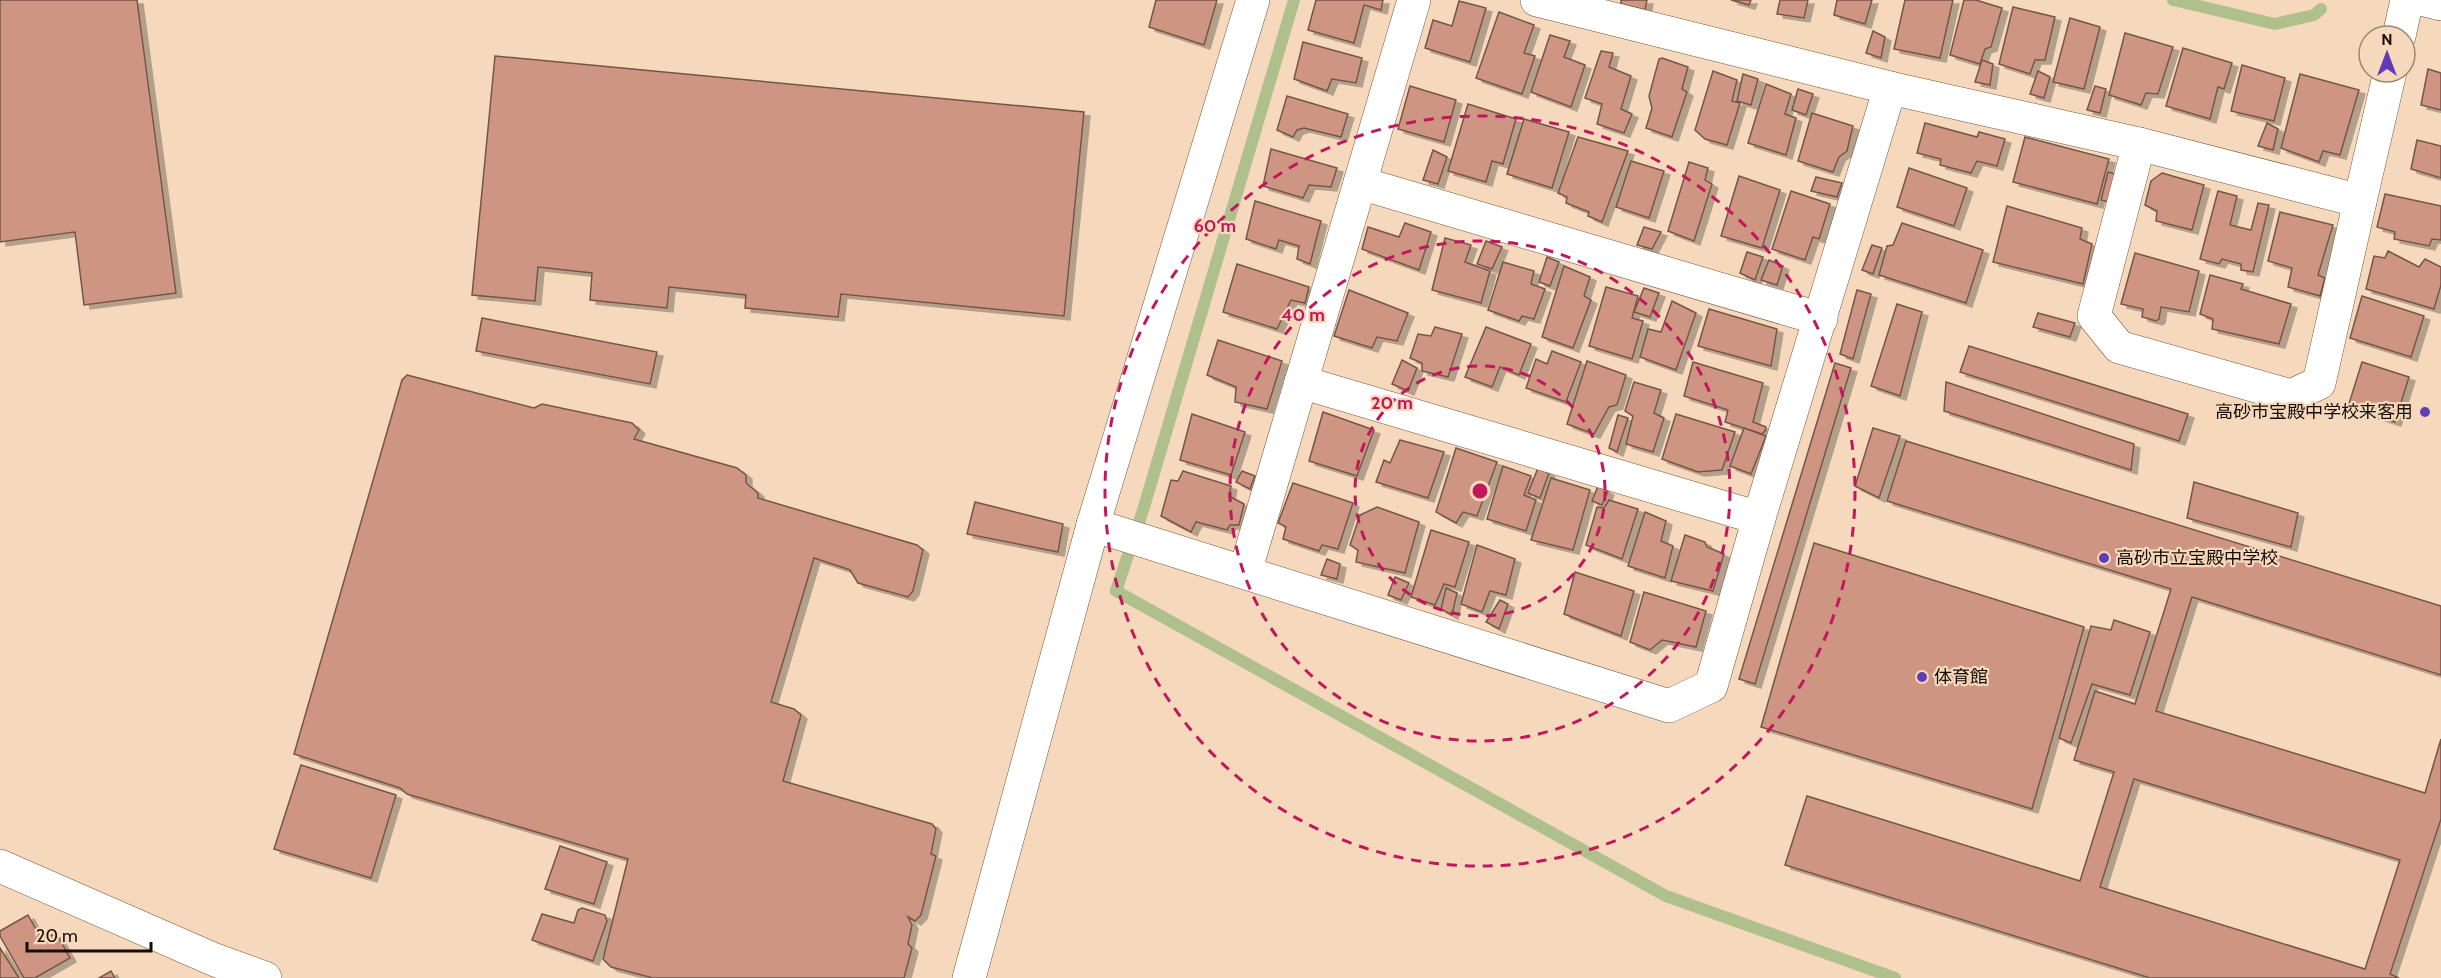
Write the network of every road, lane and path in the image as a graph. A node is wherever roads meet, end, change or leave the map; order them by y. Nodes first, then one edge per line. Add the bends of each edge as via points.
1 (1253, 0) edge
2 (1414, 0) edge
3 (1537, 0) edge
4 (2407, 0) edge
5 (2425, 0) edge
6 (2441, 4) edge
7 (2402, 24) edge
8 (2387, 84) edge
9 (1890, 88) junction
10 (2139, 144) junction
11 (1360, 183) junction
12 (2360, 201) junction
13 (1821, 319) junction
14 (1301, 382) junction
15 (1759, 518) junction
16 (1093, 525) junction
17 (1245, 573) junction
18 (5, 874) edge
19 (265, 978) edge
20 (969, 978) edge

1 - 16 street
2 - 11 street
3 - 9 street
4 - 7 street
5 - 6 street
8 - 12 street
9 - 10 street
9 - 13 street
10 - 12 street
10 - 12 street via 2094,316 2119,347 2291,396 2319,383
11 - 13 street
11 - 14 street
13 - 15 street
14 - 15 street
14 - 17 street
15 - 17 street via 1711,686 1669,706
16 - 17 street
16 - 20 street
18 - 19 street

